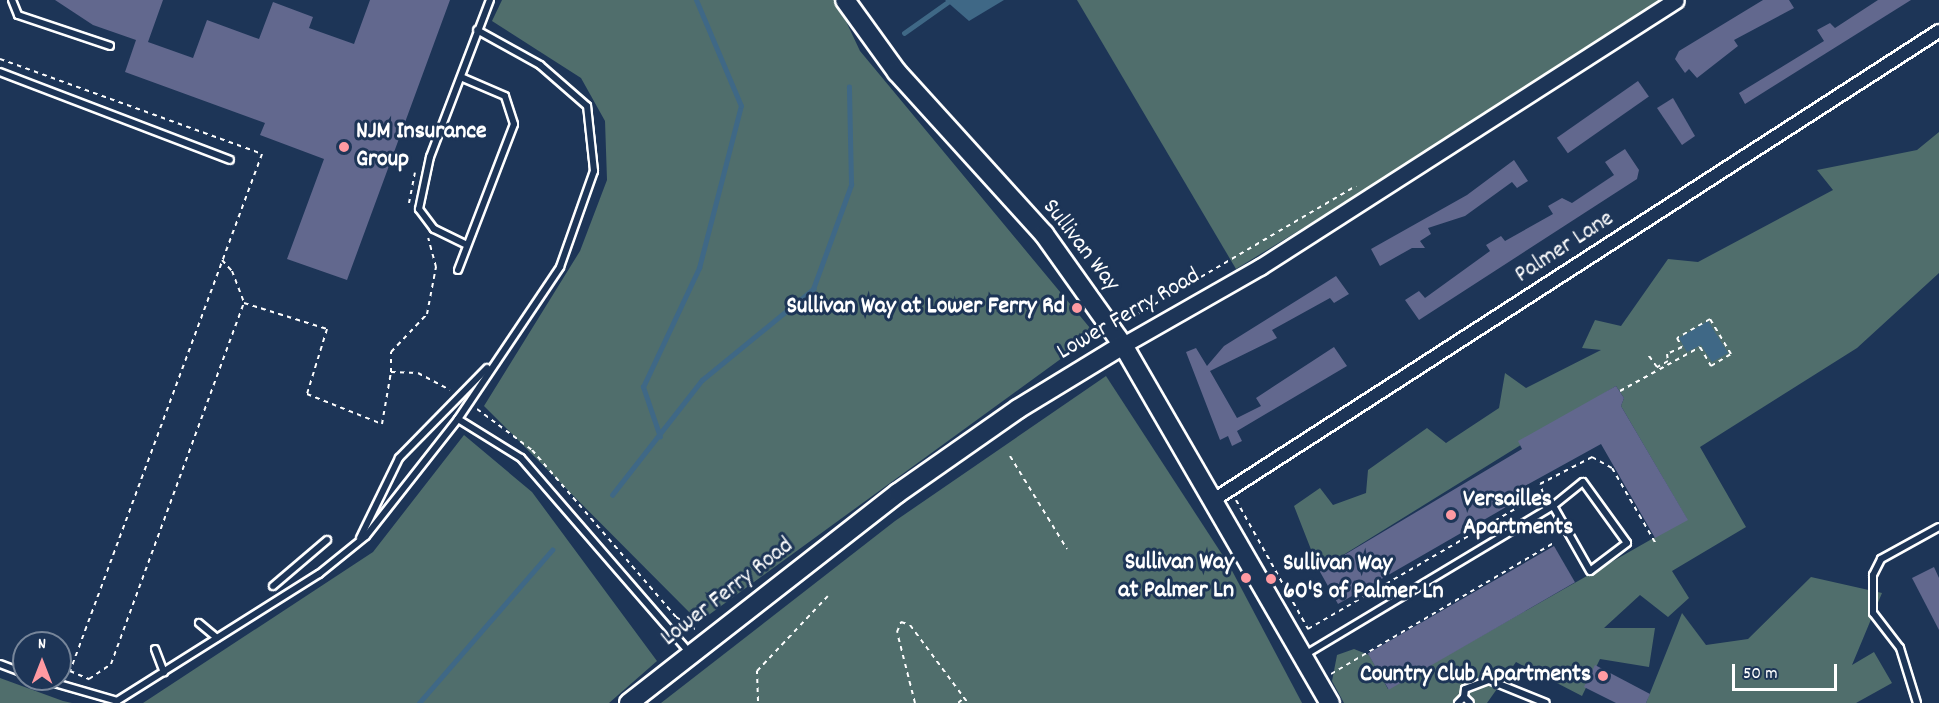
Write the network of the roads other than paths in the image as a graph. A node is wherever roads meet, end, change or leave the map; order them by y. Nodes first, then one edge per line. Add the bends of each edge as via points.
1 (12, 0) edge
2 (490, 0) edge
3 (845, 0) edge
4 (1676, 0) edge
5 (477, 30) junction
6 (1939, 31) edge
7 (110, 46) dead end
8 (0, 72) edge
9 (463, 78) junction
10 (230, 160) dead end
11 (467, 245) junction
12 (458, 270) dead end
13 (1124, 345) junction
14 (497, 358) junction
15 (458, 419) junction
16 (1222, 494) junction
17 (1552, 506) junction
18 (1939, 527) edge
19 (327, 540) dead end
20 (358, 542) junction
21 (273, 586) dead end
22 (199, 623) dead end
23 (217, 638) junction
24 (155, 649) dead end
25 (688, 652) junction
26 (1303, 656) junction
27 (164, 672) junction
28 (72, 688) edge
29 (1464, 697) junction
30 (629, 703) edge
31 (1330, 703) edge
32 (1458, 703) edge
33 (1470, 703) edge
34 (1546, 703) edge
35 (1917, 703) edge

1 - 7 lane via 18,15
2 - 5 lane
3 - 13 main road, Sullivan Way via 897,72 1044,234
4 - 13 street, Lower Ferry Road via 1260,267
5 - 9 lane
5 - 14 lane via 540,64 587,106 594,171 561,267
6 - 16 street, Palmer Lane
8 - 10 lane
9 - 11 lane via 430,157 419,209 434,229
9 - 11 lane via 505,96 514,124
11 - 12 lane
13 - 16 main road, Sullivan Way
13 - 25 main road, Lower Ferry Road via 925,475
14 - 15 lane
14 - 20 lane via 399,458
15 - 20 lane
15 - 25 lane via 521,458
16 - 26 main road, Sullivan Way
17 - 17 lane via 1583,482 1627,543 1590,572
17 - 26 lane
18 - 35 lane via 1881,559 1873,575 1873,613 1900,648
19 - 21 lane
20 - 23 lane via 319,574
22 - 23 lane
23 - 27 lane
24 - 27 lane
25 - 30 main road, Lower Ferry Road
26 - 31 main road, Sullivan Way
27 - 28 lane via 117,701
29 - 32 lane
29 - 33 lane
29 - 34 lane via 1466,688 1481,680 1502,681

